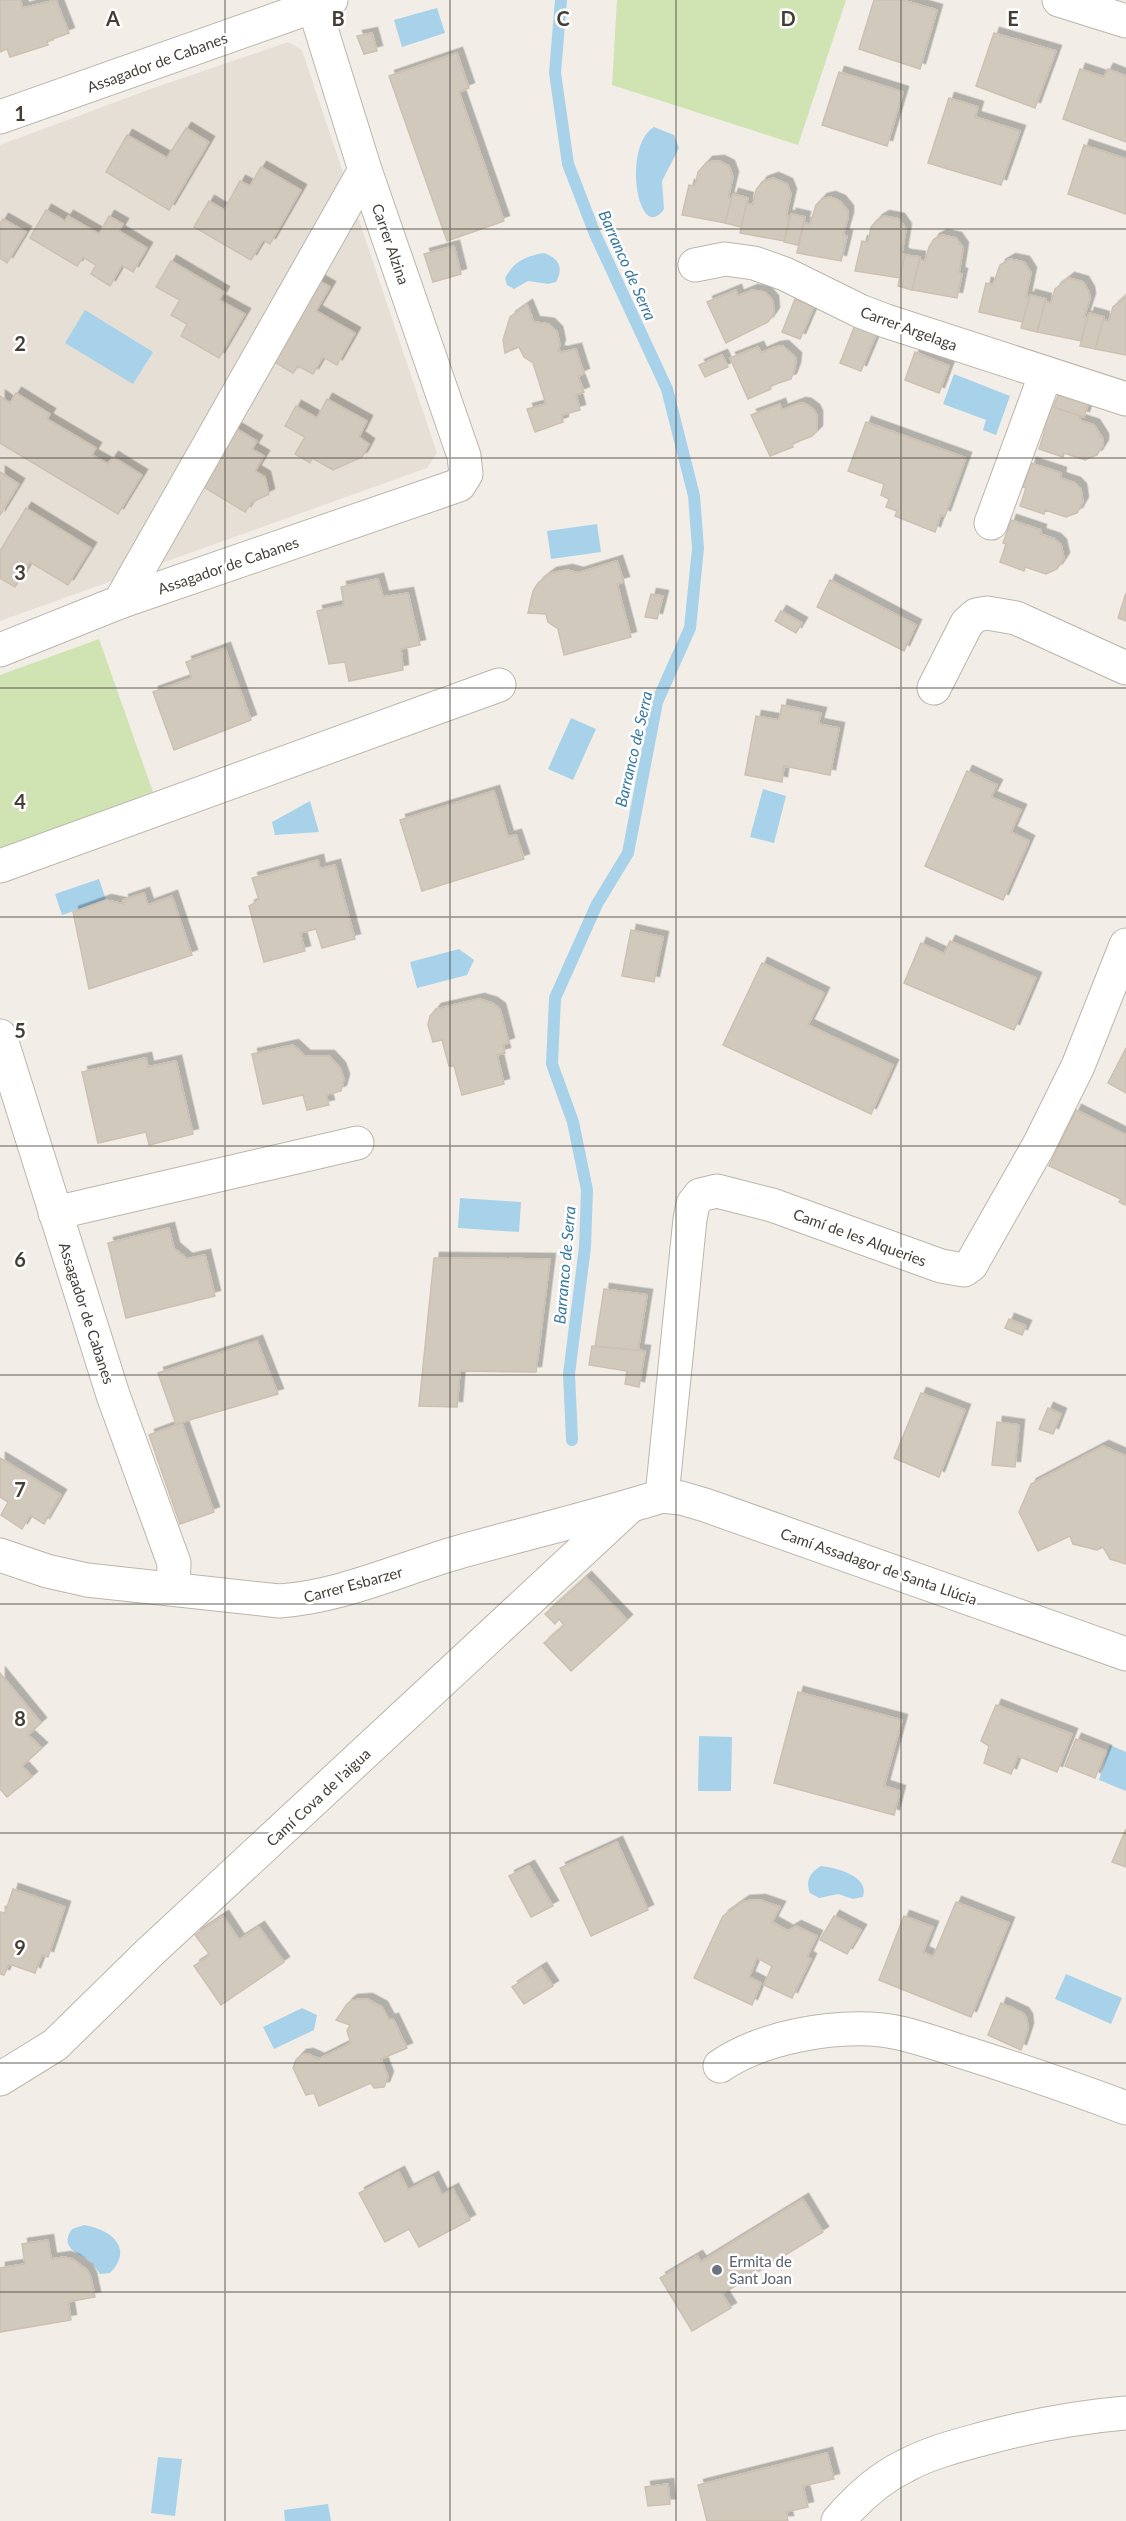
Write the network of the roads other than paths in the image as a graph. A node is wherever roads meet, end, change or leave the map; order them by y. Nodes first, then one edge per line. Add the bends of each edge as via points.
1 (1059, 0) edge
2 (319, 2) edge
3 (1126, 21) edge
4 (0, 117) edge
5 (365, 170) junction
6 (695, 266) dead end
7 (1046, 373) junction
8 (1126, 399) edge
9 (459, 485) joint
10 (991, 523) dead end
11 (120, 602) junction
12 (0, 650) edge
13 (1126, 668) edge
14 (499, 685) dead end
15 (934, 688) dead end
16 (0, 866) edge
17 (1126, 945) edge
18 (0, 1036) edge
19 (357, 1143) dead end
20 (56, 1213) junction
21 (662, 1496) junction
22 (630, 1506) junction
23 (0, 1555) edge
24 (174, 1589) junction
25 (1126, 1653) edge
26 (720, 2066) dead end
27 (0, 2079) edge
28 (1126, 2108) edge
29 (1126, 2413) edge
30 (838, 2521) edge

1 - 3 street
2 - 4 street, Assagador de Cabanes
2 - 5 street, Carrer Alzina
5 - 9 street, Carrer Alzina via 464,456 466,474
5 - 11 street
6 - 7 street, Carrer Argelaga via 725,259 754,263 886,321
7 - 8 street, Carrer Argelaga
7 - 10 street
9 - 11 street, Assagador de Cabanes
11 - 12 street, Assagador de Cabanes
13 - 15 street via 1016,618 987,613 976,615 967,623
14 - 16 street
17 - 21 street, Camí de les Alqueries via 1078,1066 1039,1145 971,1265 964,1270 941,1266 772,1205 717,1191 700,1195 690,1219
18 - 20 street, Assagador de Cabanes
19 - 20 street
20 - 24 street, Assagador de Cabanes via 113,1395 174,1563
21 - 22 street, Camí Assadagor de Santa Llúcia
21 - 25 street, Camí Assadagor de Santa Llúcia via 705,1505
22 - 24 street, Carrer Esbarzer via 306,1598 279,1601
22 - 27 street, Camí Cova de l'aigua via 55,2044
23 - 24 street, Carrer Esbarzer via 87,1580
26 - 28 street via 755,2047 788,2039 857,2029 885,2031 1006,2066
29 - 30 street via 1076,2417 945,2449 904,2466 871,2489

